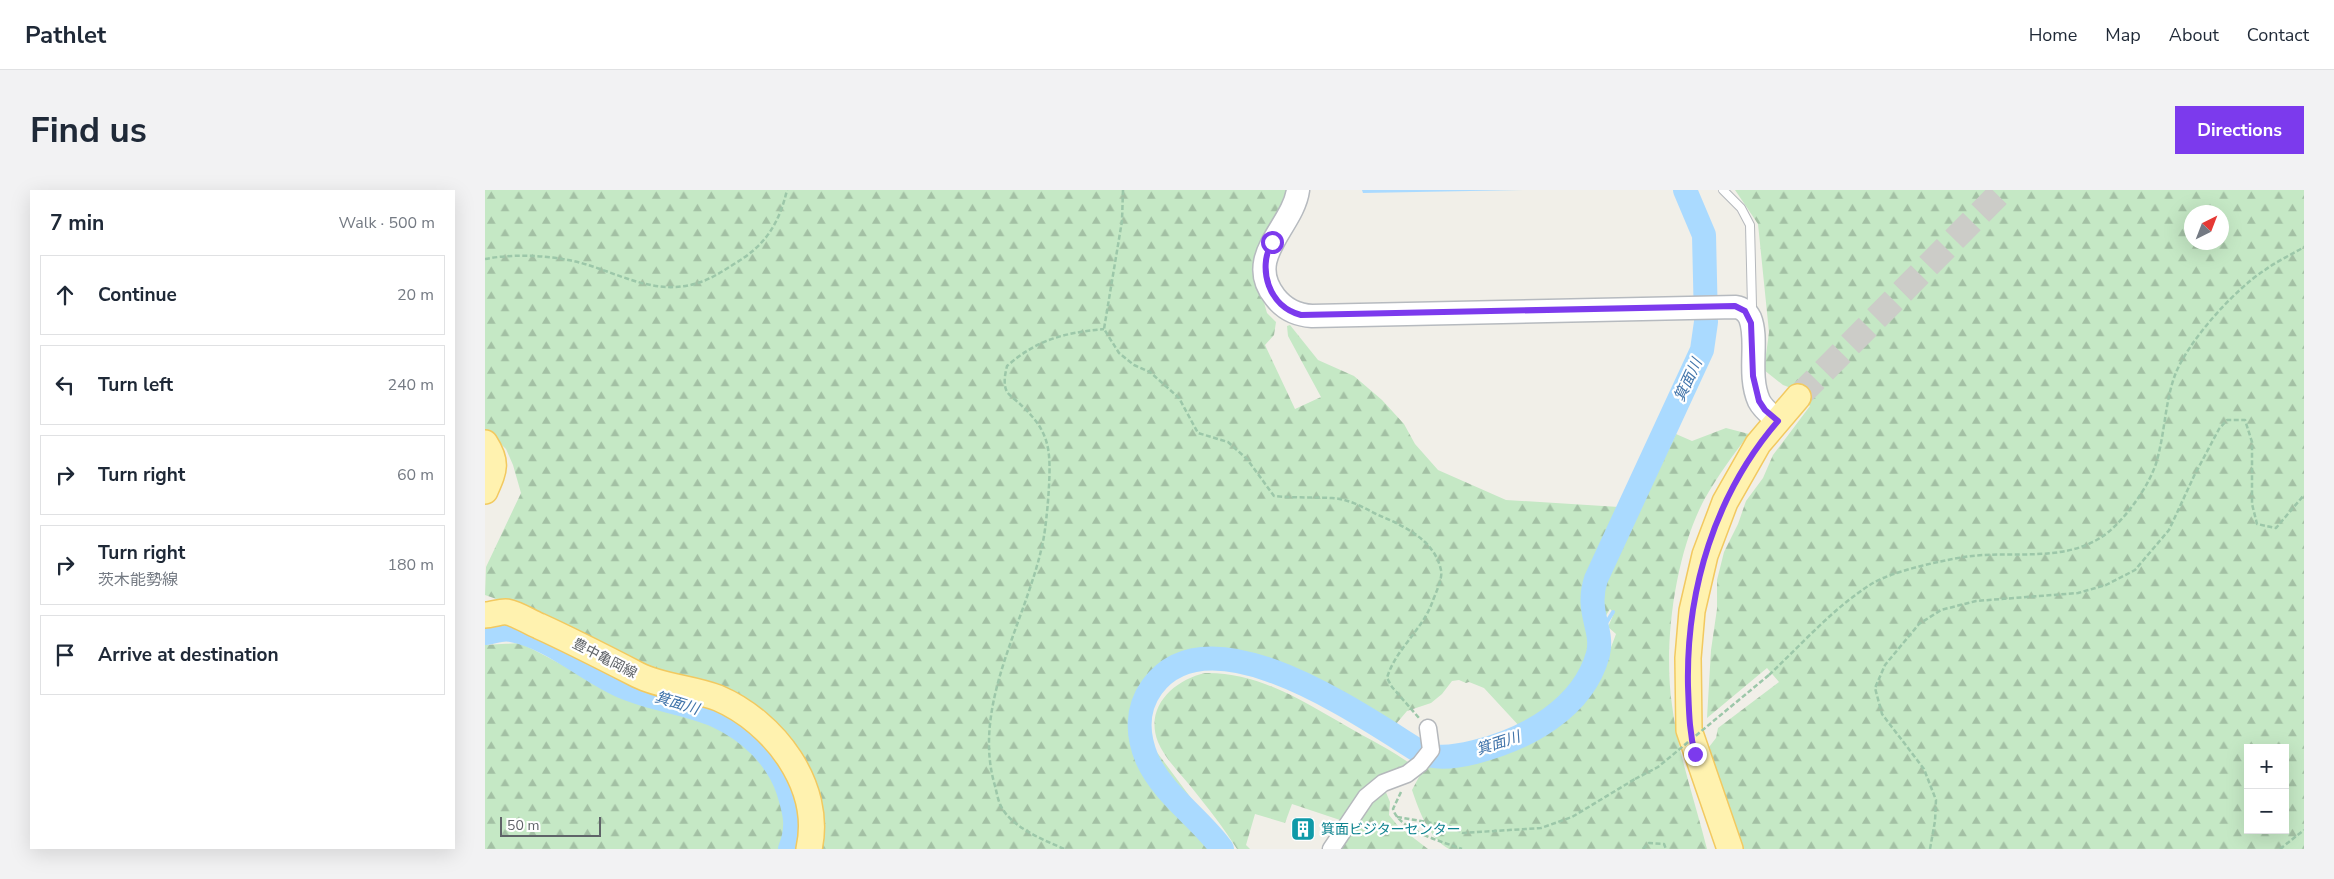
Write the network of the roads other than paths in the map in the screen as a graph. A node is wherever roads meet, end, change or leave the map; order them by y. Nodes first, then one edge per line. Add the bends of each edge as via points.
1 (1298, 190) edge
2 (1723, 190) edge
3 (1747, 313) junction
4 (1798, 397) tunnel mouth
5 (1775, 424) junction
6 (485, 443) edge
7 (485, 491) edge
8 (485, 615) edge
9 (1428, 728) road end
10 (809, 849) edge
11 (1331, 849) edge
12 (1730, 849) edge

1 - 3 street via 1291,212 1269,247 1265,268 1272,294 1297,314 1735,306
2 - 3 lane via 1741,208 1750,226 1752,306
3 - 5 street via 1751,323 1756,390 1762,406
4 - 5 main road
5 - 12 main road via 1750,457 1725,502 1699,577 1692,611 1688,658 1689,730
6 - 7 main road via 493,456 493,474
8 - 10 main road, 豊中亀岡線 via 507,612 641,676 718,698 749,715 775,738 796,769 811,811
9 - 11 street via 1431,750 1420,764 1407,774 1383,783 1366,797

